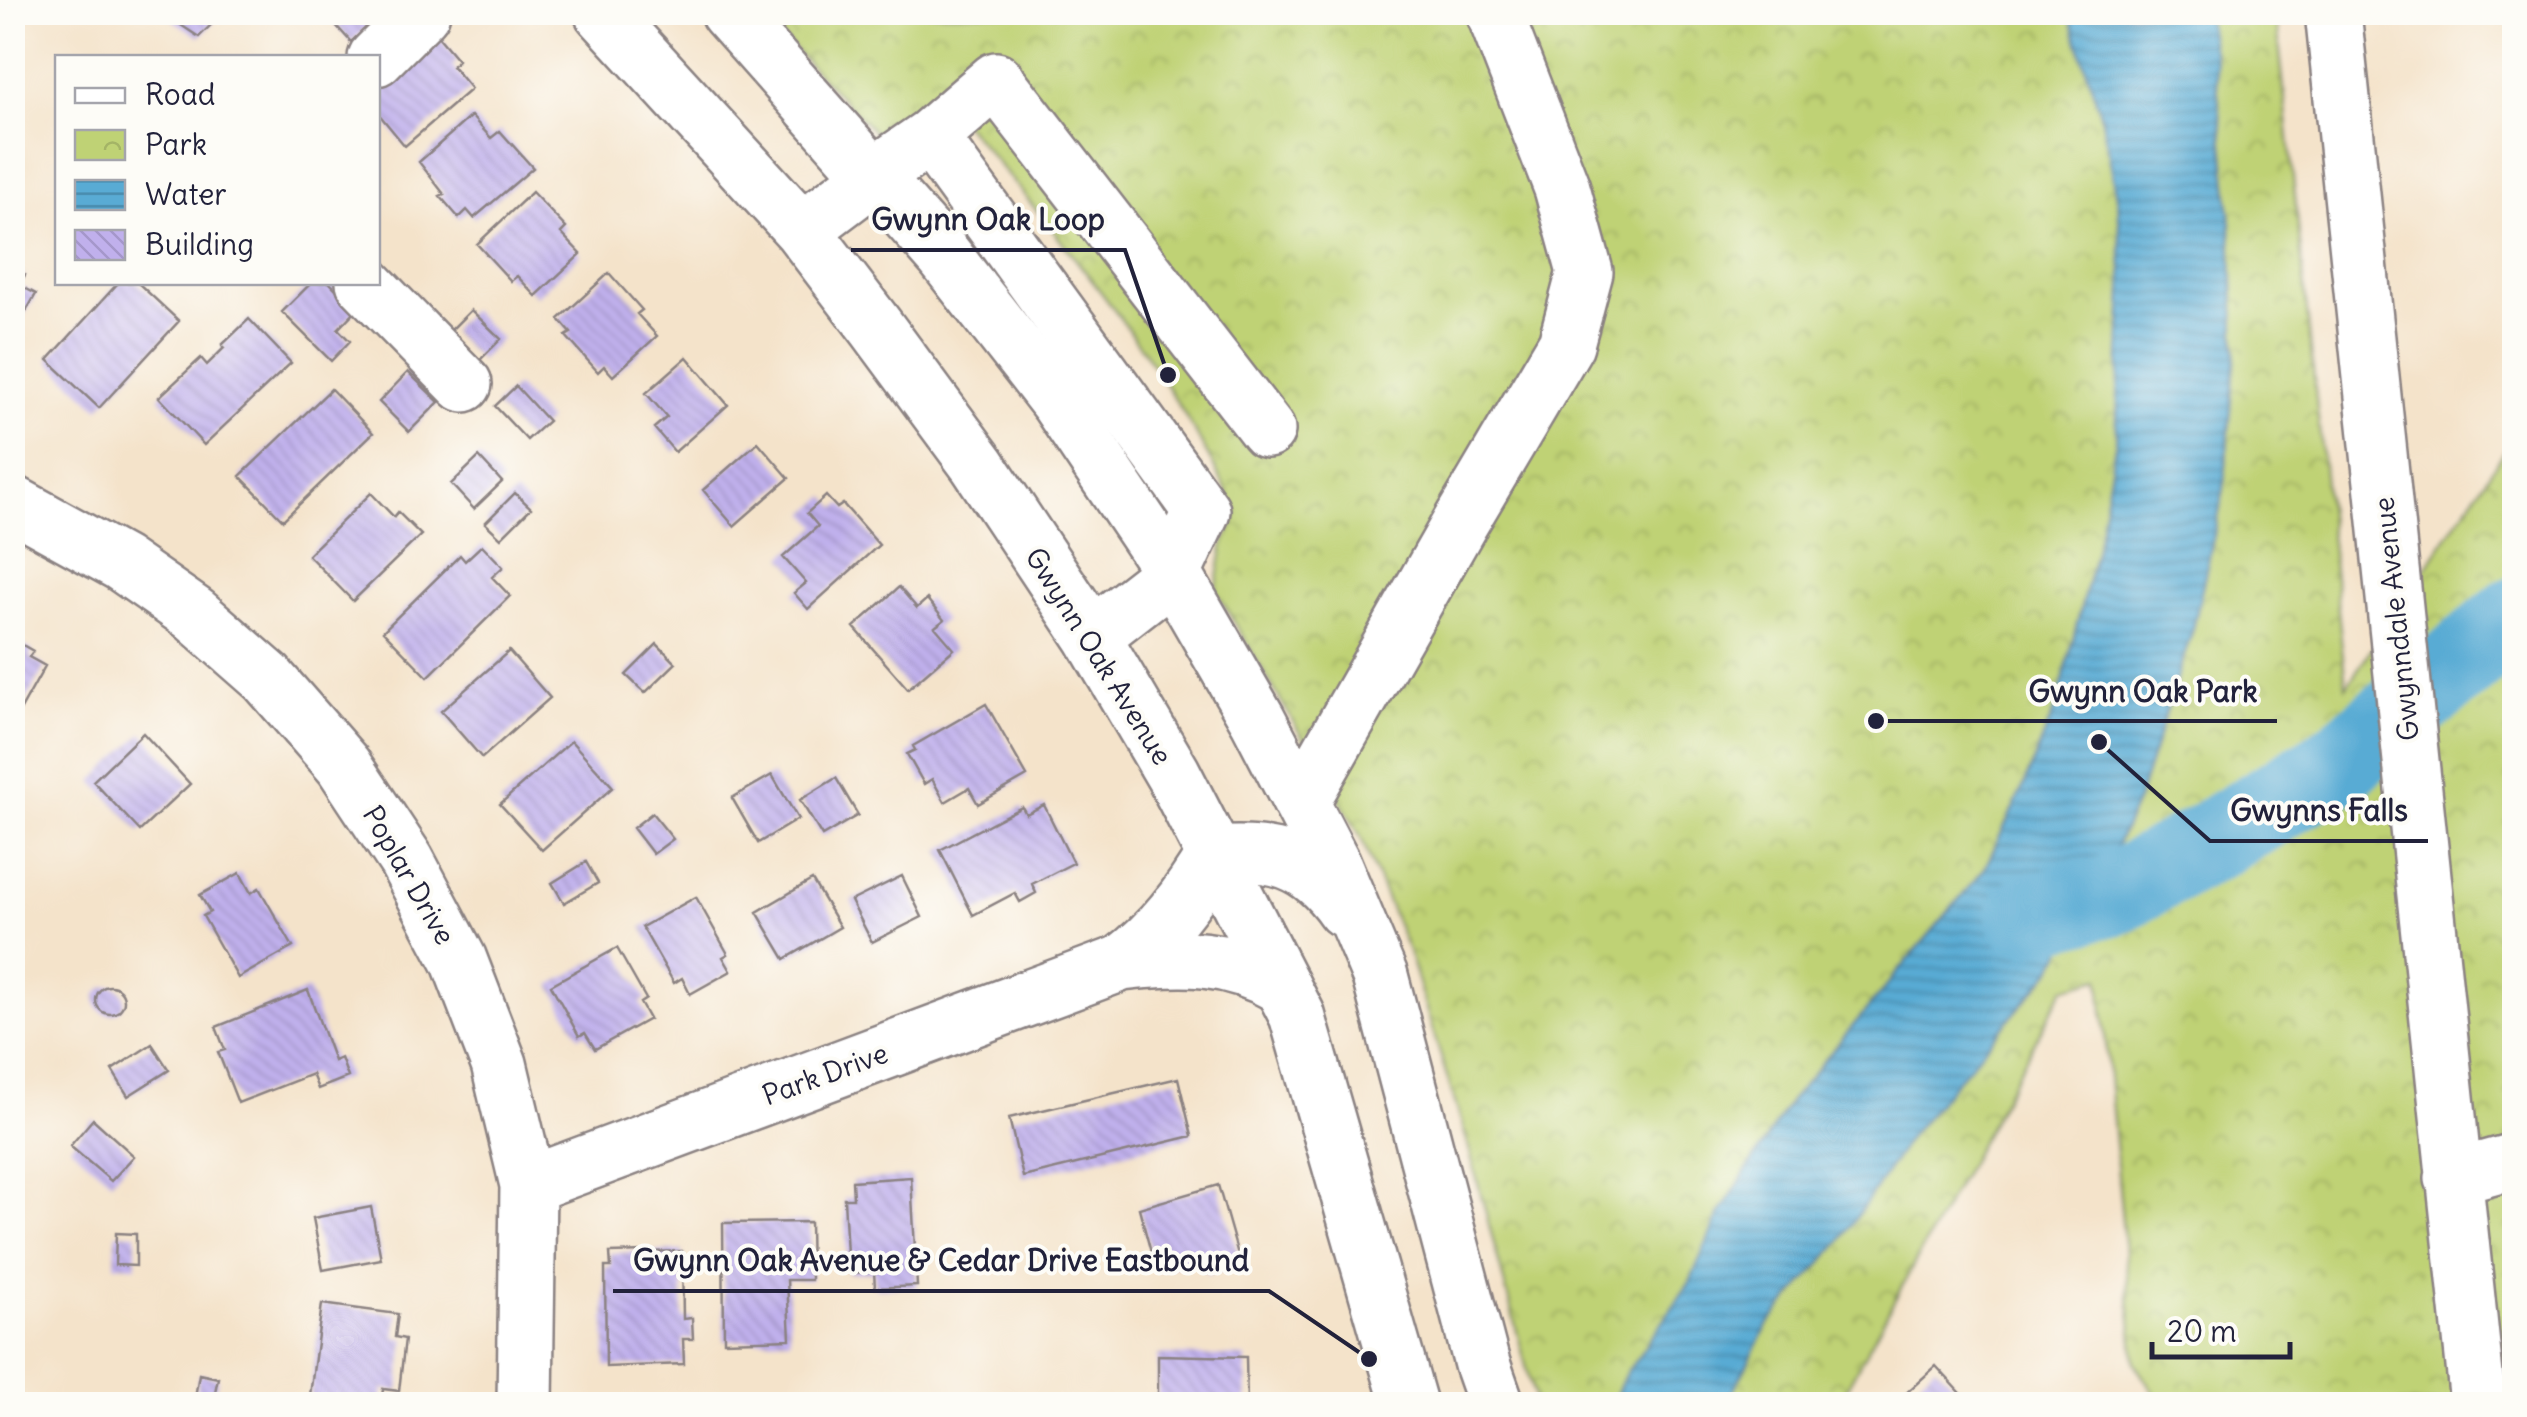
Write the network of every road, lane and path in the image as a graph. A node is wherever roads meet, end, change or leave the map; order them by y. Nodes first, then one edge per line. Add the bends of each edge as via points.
1 (422, 12) edge
2 (602, 12) edge
3 (728, 12) edge
4 (1494, 12) edge
5 (2333, 12) edge
6 (379, 55) edge
7 (930, 137) junction
8 (875, 175) junction
9 (802, 230) junction
10 (367, 285) edge
11 (464, 384) dead end
12 (1267, 430) dead end
13 (12, 503) edge
14 (1172, 573) junction
15 (1092, 636) junction
16 (1301, 802) junction
17 (1214, 855) junction
18 (1363, 936) junction
19 (1122, 963) junction
20 (1282, 986) junction
21 (2514, 1162) edge
22 (2453, 1178) junction
23 (528, 1185) junction
24 (525, 1404) edge
25 (1409, 1404) edge
26 (1496, 1404) edge
27 (2478, 1404) edge

1 - 6 main road
2 - 9 main road, Gwynn Oak Avenue
3 - 8 main road
4 - 16 main road via 1562,188 1586,272 1566,344
5 - 22 main road, Gwynndale Avenue
7 - 8 main road
7 - 12 main road via 996,80
7 - 14 main road via 1202,512
8 - 9 main road
8 - 14 main road via 1058,402
9 - 15 main road, Gwynn Oak Avenue via 978,466
10 - 11 main road
13 - 23 main road, Poplar Drive via 120,563 194,614 267,678 343,765 406,860 459,960 499,1064
14 - 15 main road
14 - 16 main road
15 - 17 main road, Gwynn Oak Avenue
16 - 18 main road
17 - 18 main road via 1254,852 1307,870
17 - 19 main road, Park Drive via 1174,914
17 - 20 main road, Gwynn Oak Avenue
18 - 26 main road via 1380,976
19 - 20 main road, Park Drive via 1218,961
19 - 23 main road, Park Drive
20 - 25 main road, Gwynn Oak Avenue via 1318,1082
21 - 22 main road
22 - 27 main road, Gwynndale Avenue
23 - 24 main road, Poplar Drive

